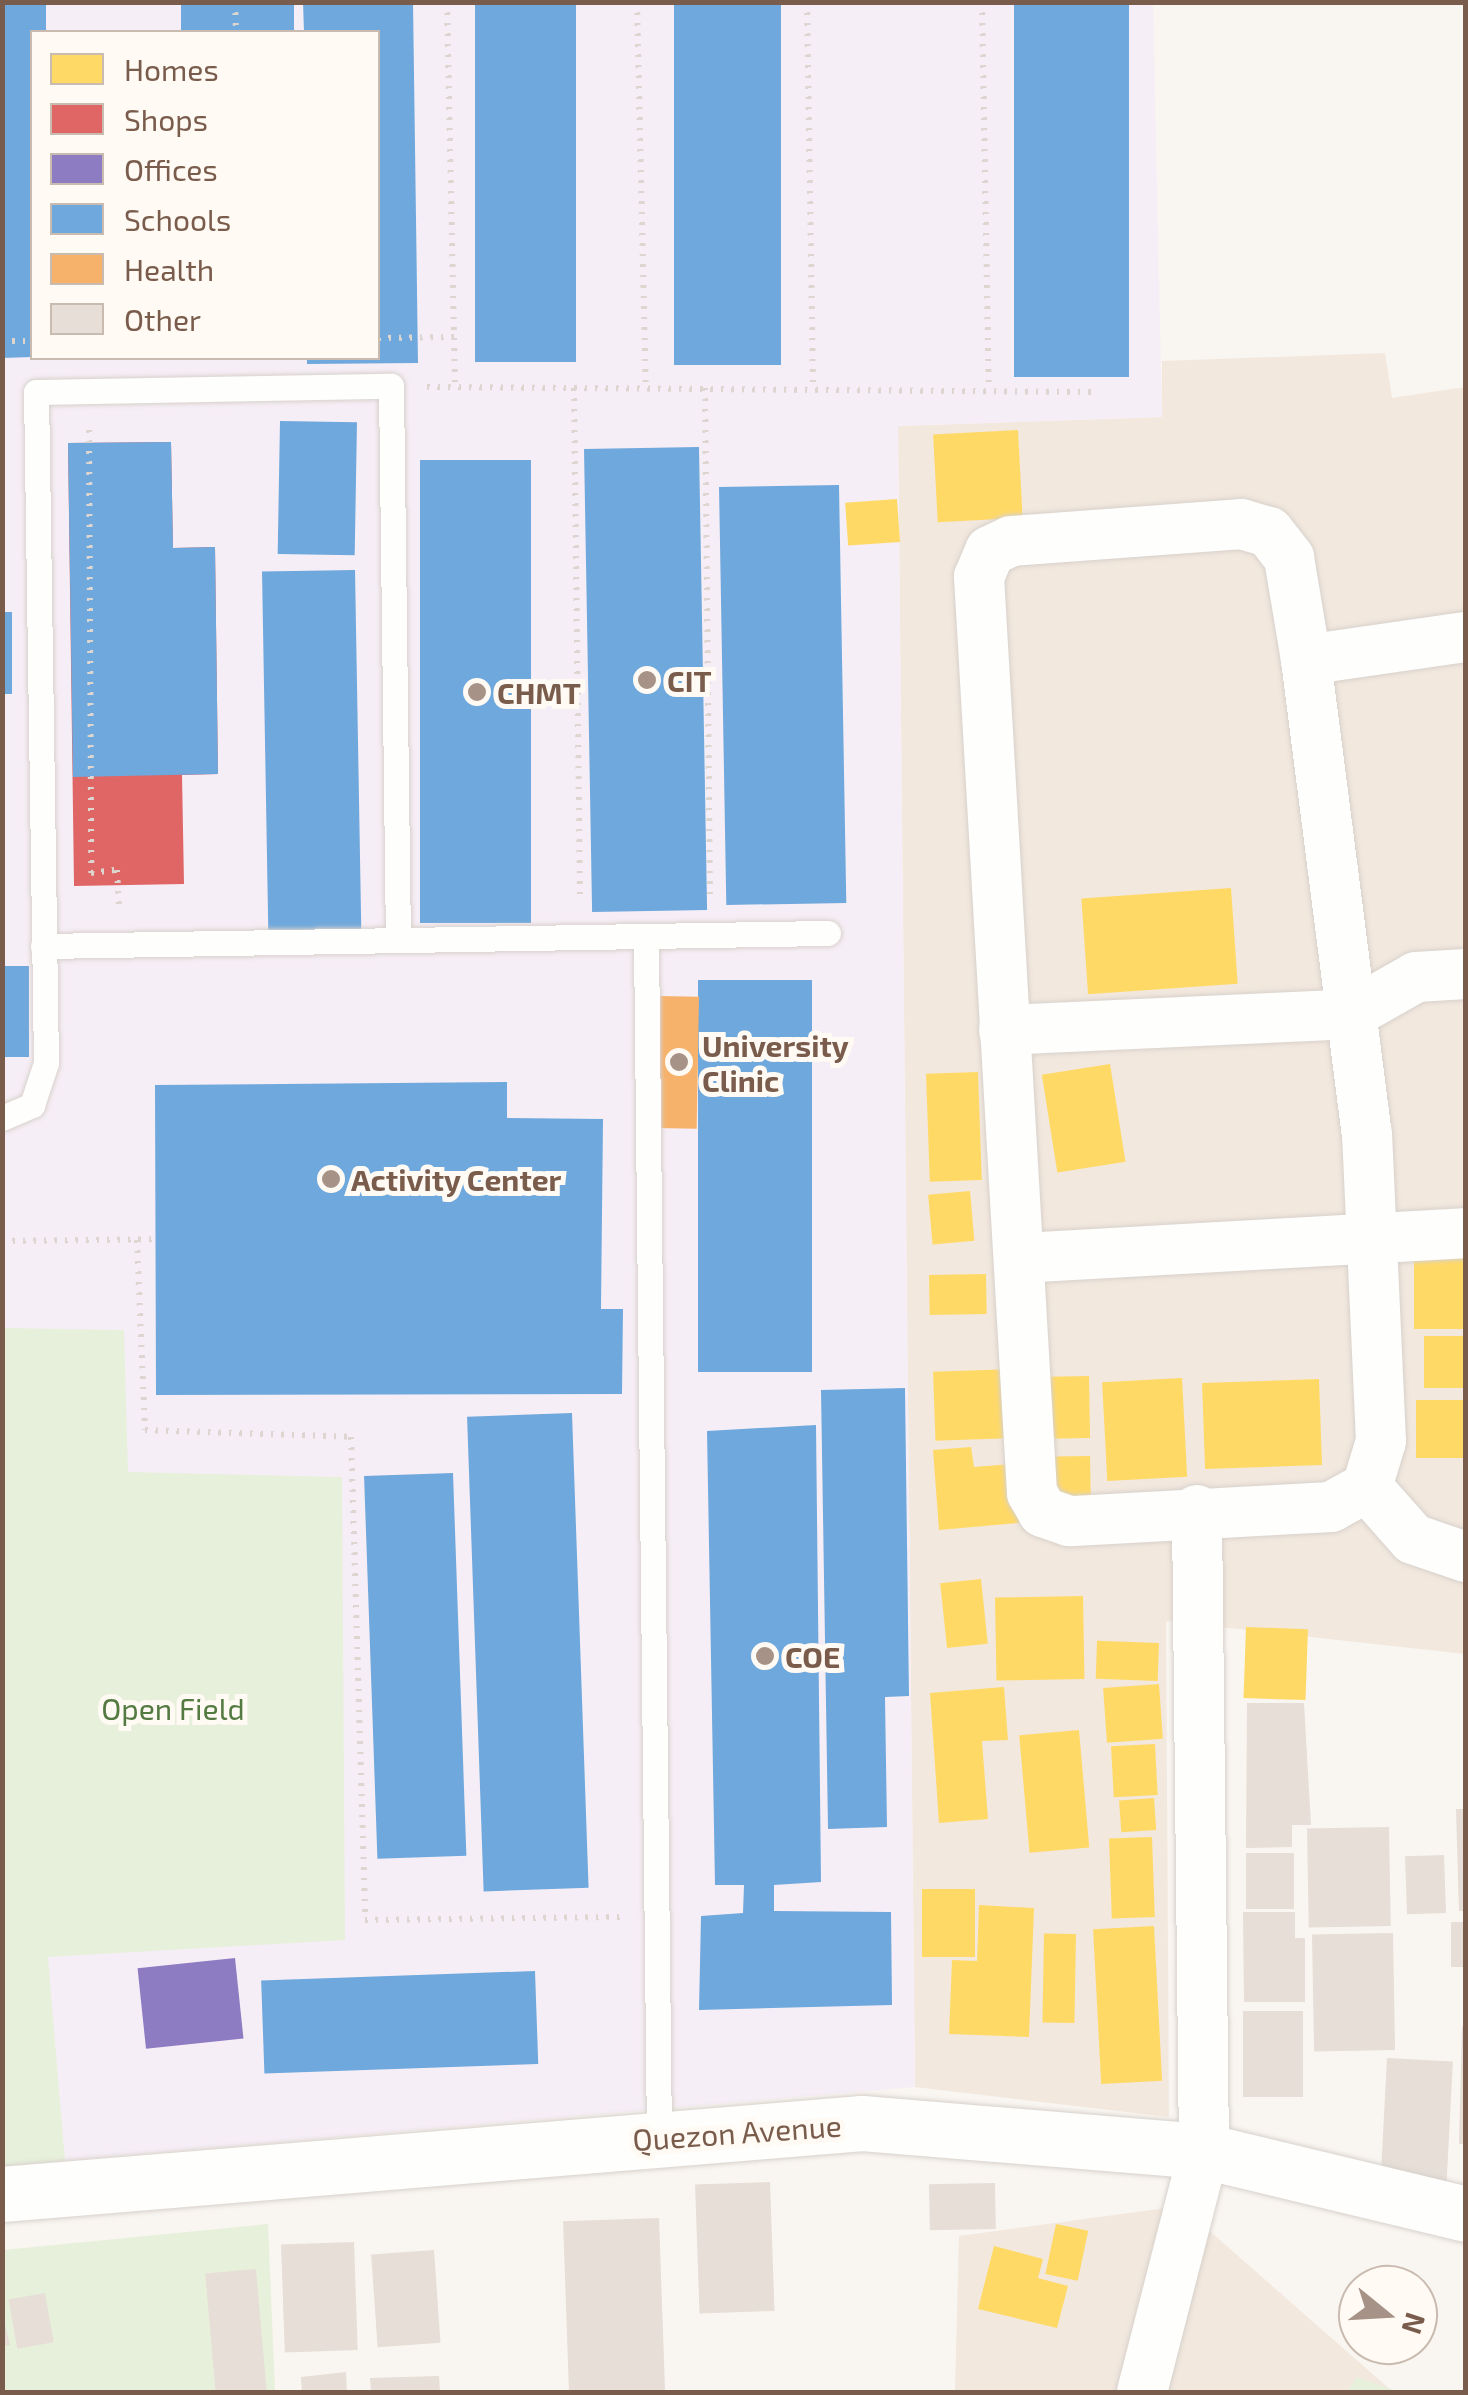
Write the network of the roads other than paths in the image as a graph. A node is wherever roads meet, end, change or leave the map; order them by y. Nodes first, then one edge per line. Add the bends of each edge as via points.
1 (1466, 637) edge
2 (1306, 660) junction
3 (828, 932) dead end
4 (646, 939) junction
5 (398, 940) junction
6 (43, 946) junction
7 (1466, 974) edge
8 (1351, 1014) junction
9 (1004, 1030) junction
10 (2, 1118) edge
11 (1466, 1233) edge
12 (1374, 1237) junction
13 (1020, 1258) junction
14 (1367, 1486) junction
15 (1198, 1510) junction
16 (1466, 1557) edge
17 (659, 2138) junction
18 (1204, 2151) junction
19 (2, 2194) edge
20 (1466, 2214) edge
21 (1142, 2392) edge

1 - 2 street
2 - 8 street
2 - 9 street via 1288,558 1270,532 1240,524 1011,541 990,552 979,576
3 - 4 lane
4 - 5 lane
4 - 17 lane
5 - 6 lane
5 - 6 lane via 390,386 89,391 36,392
6 - 10 lane via 46,1062 32,1105
7 - 8 street via 1416,977
8 - 9 street
8 - 12 street
9 - 13 street
11 - 12 street
12 - 13 street
12 - 14 street via 1381,1441
13 - 15 street via 1032,1492 1043,1512 1069,1521
14 - 15 street via 1331,1507
14 - 16 street via 1412,1539
15 - 18 street
17 - 18 main road, Quezon Avenue via 862,2122
17 - 19 main road, Quezon Avenue
18 - 20 main road, Quezon Avenue
18 - 21 street

